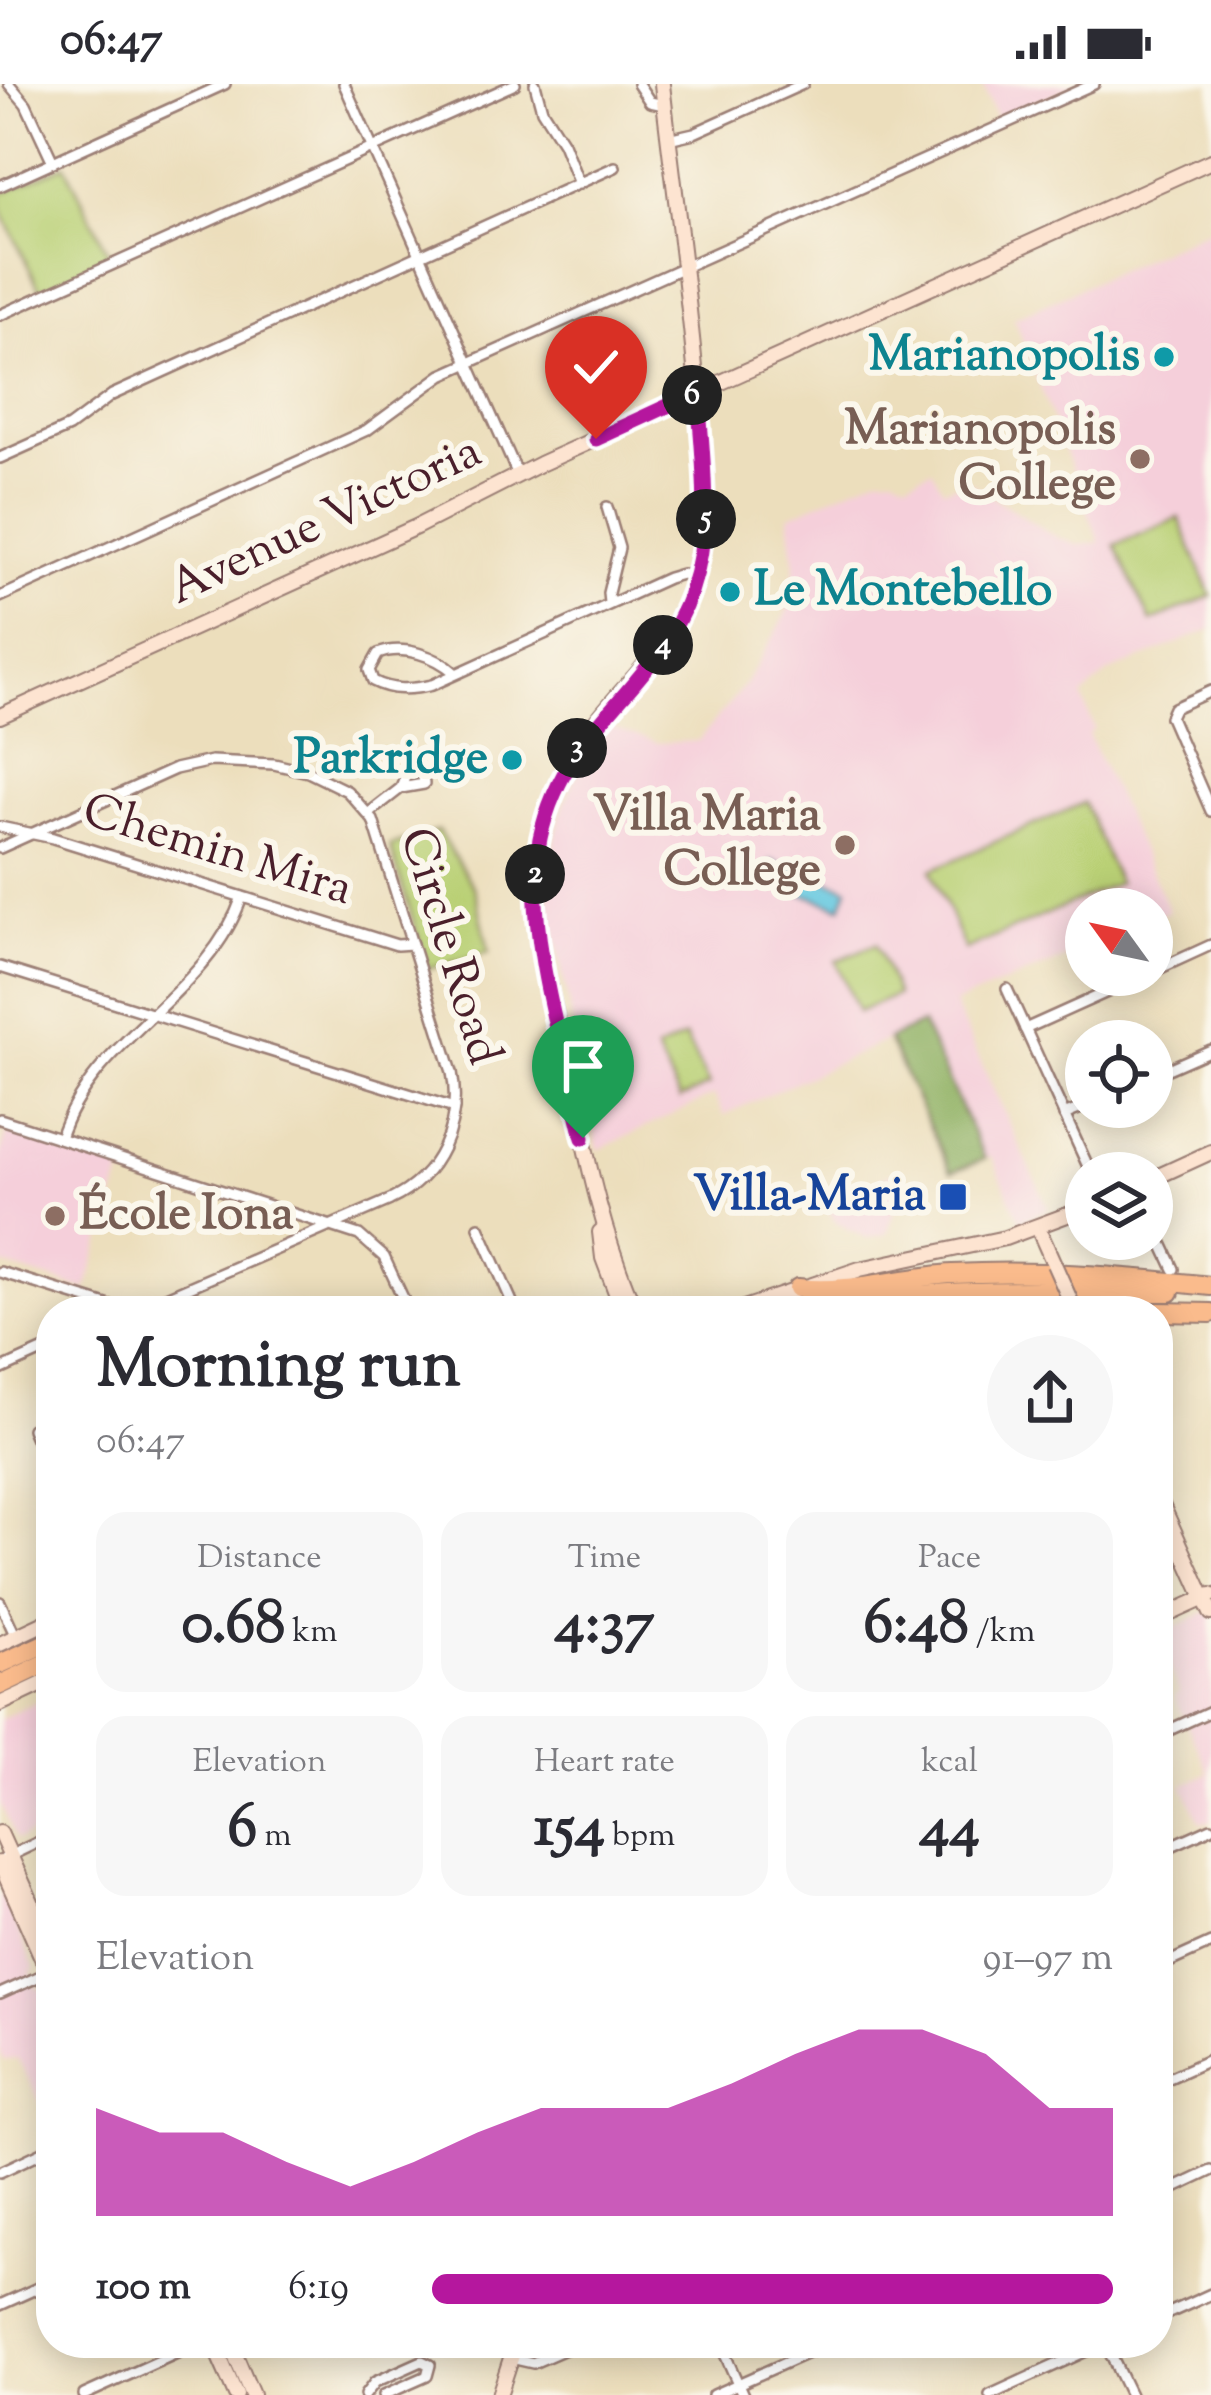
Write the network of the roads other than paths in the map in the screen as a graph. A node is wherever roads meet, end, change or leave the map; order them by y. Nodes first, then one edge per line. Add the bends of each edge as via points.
1 (9, 84) edge
2 (225, 84) edge
3 (344, 84) edge
4 (515, 84) edge
5 (536, 84) edge
6 (638, 84) edge
7 (662, 84) edge
8 (803, 84) edge
9 (1094, 84) edge
10 (664, 105) junction
11 (668, 139) junction
12 (372, 148) junction
13 (1211, 161) edge
14 (53, 162) junction
15 (615, 167) dead end
16 (579, 184) junction
17 (0, 186) edge
18 (420, 255) junction
19 (684, 267) junction
20 (0, 315) edge
21 (468, 364) junction
22 (698, 392) junction
23 (0, 458) edge
24 (518, 475) junction
25 (608, 507) dead end
26 (695, 577) junction
27 (0, 597) edge
28 (609, 603) junction
29 (455, 674) junction
30 (1211, 691) edge
31 (0, 716) edge
32 (401, 788) dead end
33 (1211, 811) edge
34 (369, 813) junction
35 (0, 827) edge
36 (33, 833) junction
37 (0, 848) edge
38 (242, 897) junction
39 (412, 944) junction
40 (1211, 945) edge
41 (1173, 962) edge
42 (0, 967) edge
43 (1007, 989) dead end
44 (1098, 996) edge
45 (153, 1015) junction
46 (1025, 1030) junction
47 (1211, 1050) edge
48 (1173, 1067) edge
49 (454, 1108) junction
50 (1064, 1115) joint
51 (0, 1119) edge
52 (60, 1138) junction
53 (1081, 1152) edge
54 (1211, 1152) edge
55 (1173, 1169) edge
56 (596, 1197) junction
57 (1065, 1217) edge
58 (333, 1225) junction
59 (479, 1227) dead end
60 (1038, 1228) junction
61 (1170, 1260) edge
62 (1174, 1269) dead end
63 (0, 1272) edge
64 (798, 1288) junction
65 (1211, 1288) edge
66 (80, 1296) edge
67 (165, 1296) edge
68 (403, 1296) edge
69 (509, 1296) edge
70 (618, 1296) edge
71 (631, 1296) edge
72 (776, 1296) edge
73 (911, 1296) edge
74 (1069, 1296) edge
75 (1173, 1312) edge
76 (1206, 1313) edge
77 (1173, 1319) edge
78 (36, 1354) edge
79 (0, 1370) edge
80 (32, 1429) dead end
81 (36, 1438) edge
82 (1173, 1530) edge
83 (0, 1602) edge
84 (1209, 1602) edge
85 (1173, 1614) edge
86 (36, 1627) edge
87 (16, 1636) junction
88 (0, 1644) edge
89 (36, 1648) edge
90 (0, 1664) edge
91 (36, 1668) edge
92 (0, 1684) edge
93 (36, 1687) edge
94 (0, 1704) edge
95 (1211, 1711) edge
96 (1173, 1728) edge
97 (1211, 1828) edge
98 (0, 1833) edge
99 (36, 1843) edge
100 (1173, 1845) edge
101 (3, 1859) edge
102 (36, 1919) edge
103 (36, 1940) edge
104 (1211, 1943) edge
105 (1173, 1960) edge
106 (36, 1980) edge
107 (0, 1994) edge
108 (1211, 2059) edge
109 (1173, 2076) edge
110 (36, 2155) edge
111 (1211, 2171) edge
112 (0, 2172) edge
113 (1173, 2189) edge
114 (36, 2289) edge
115 (1211, 2294) edge
116 (0, 2305) edge
117 (1173, 2311) edge
118 (167, 2358) edge
119 (220, 2358) edge
120 (236, 2358) edge
121 (511, 2358) edge
122 (727, 2358) edge
123 (801, 2358) edge
124 (1072, 2358) edge
125 (1112, 2358) edge
126 (741, 2389) edge
127 (84, 2395) edge
128 (236, 2395) edge
129 (252, 2395) edge
130 (364, 2395) edge
131 (384, 2395) edge
132 (499, 2395) edge
133 (713, 2395) edge
134 (990, 2395) edge
135 (1130, 2395) edge

1 - 14 street
2 - 14 street
3 - 12 street
4 - 12 street
5 - 16 street
6 - 10 street via 650,102
7 - 10 main road
8 - 11 street
9 - 19 street
10 - 11 main road
11 - 19 main road
12 - 18 street
12 - 20 street
13 - 22 main road, Avenue Victoria
14 - 17 street
15 - 16 street
16 - 18 street
18 - 21 street
18 - 23 street via 112,394 69,427
19 - 21 street
19 - 22 main road
21 - 24 street
21 - 27 street via 433,380 376,426
22 - 24 main road, Avenue Victoria
22 - 26 main road via 706,524
24 - 31 main road, Avenue Victoria
25 - 28 street via 619,548
26 - 28 street via 677,574
26 - 56 main road via 662,647 571,758 538,847 539,936
28 - 29 street
29 - 29 street via 397,649 378,654 369,670 376,683 405,690
30 - 33 street via 1171,711
32 - 34 street
34 - 36 street, Circle Road via 347,790 308,772 211,761
34 - 39 street, Circle Road
35 - 36 street, Chemin Mira
36 - 37 street, Circle Road
36 - 38 street, Chemin Mira
38 - 39 street, Chemin Mira
38 - 45 street via 221,943
39 - 49 street, Circle Road via 452,1072
40 - 41 street
42 - 45 street
43 - 46 street
44 - 46 street
45 - 49 street
45 - 52 street via 88,1082
46 - 50 street
47 - 48 street
49 - 58 street, Circle Road via 443,1149 423,1179
50 - 53 street
51 - 52 street
52 - 58 street
54 - 55 main road
56 - 70 main road
56 - 71 main road
57 - 60 main road
58 - 67 street, Circle Road
58 - 68 street via 381,1252
59 - 69 street
60 - 64 main road
60 - 74 main road, bridge
61 - 62 street
63 - 66 street
64 - 65 highway via 998,1272
64 - 72 main road
65 - 73 highway
75 - 76 highway
76 - 77 highway
78 - 79 street
80 - 81 street
82 - 84 main road
83 - 87 street
84 - 85 main road
86 - 87 main road
87 - 88 main road
89 - 90 highway
91 - 92 highway
93 - 94 main road
95 - 96 street
97 - 100 street
98 - 101 main road
99 - 101 street
101 - 102 main road
101 - 103 main road
104 - 105 street
106 - 107 street
108 - 109 street
110 - 112 street
111 - 113 street
114 - 116 street
115 - 117 street
118 - 127 street
119 - 128 main road
120 - 129 main road
121 - 132 main road
122 - 126 street
123 - 126 street
124 - 134 street
125 - 135 street
126 - 133 street
130 - 131 street via 375,2382 429,2363 427,2376

